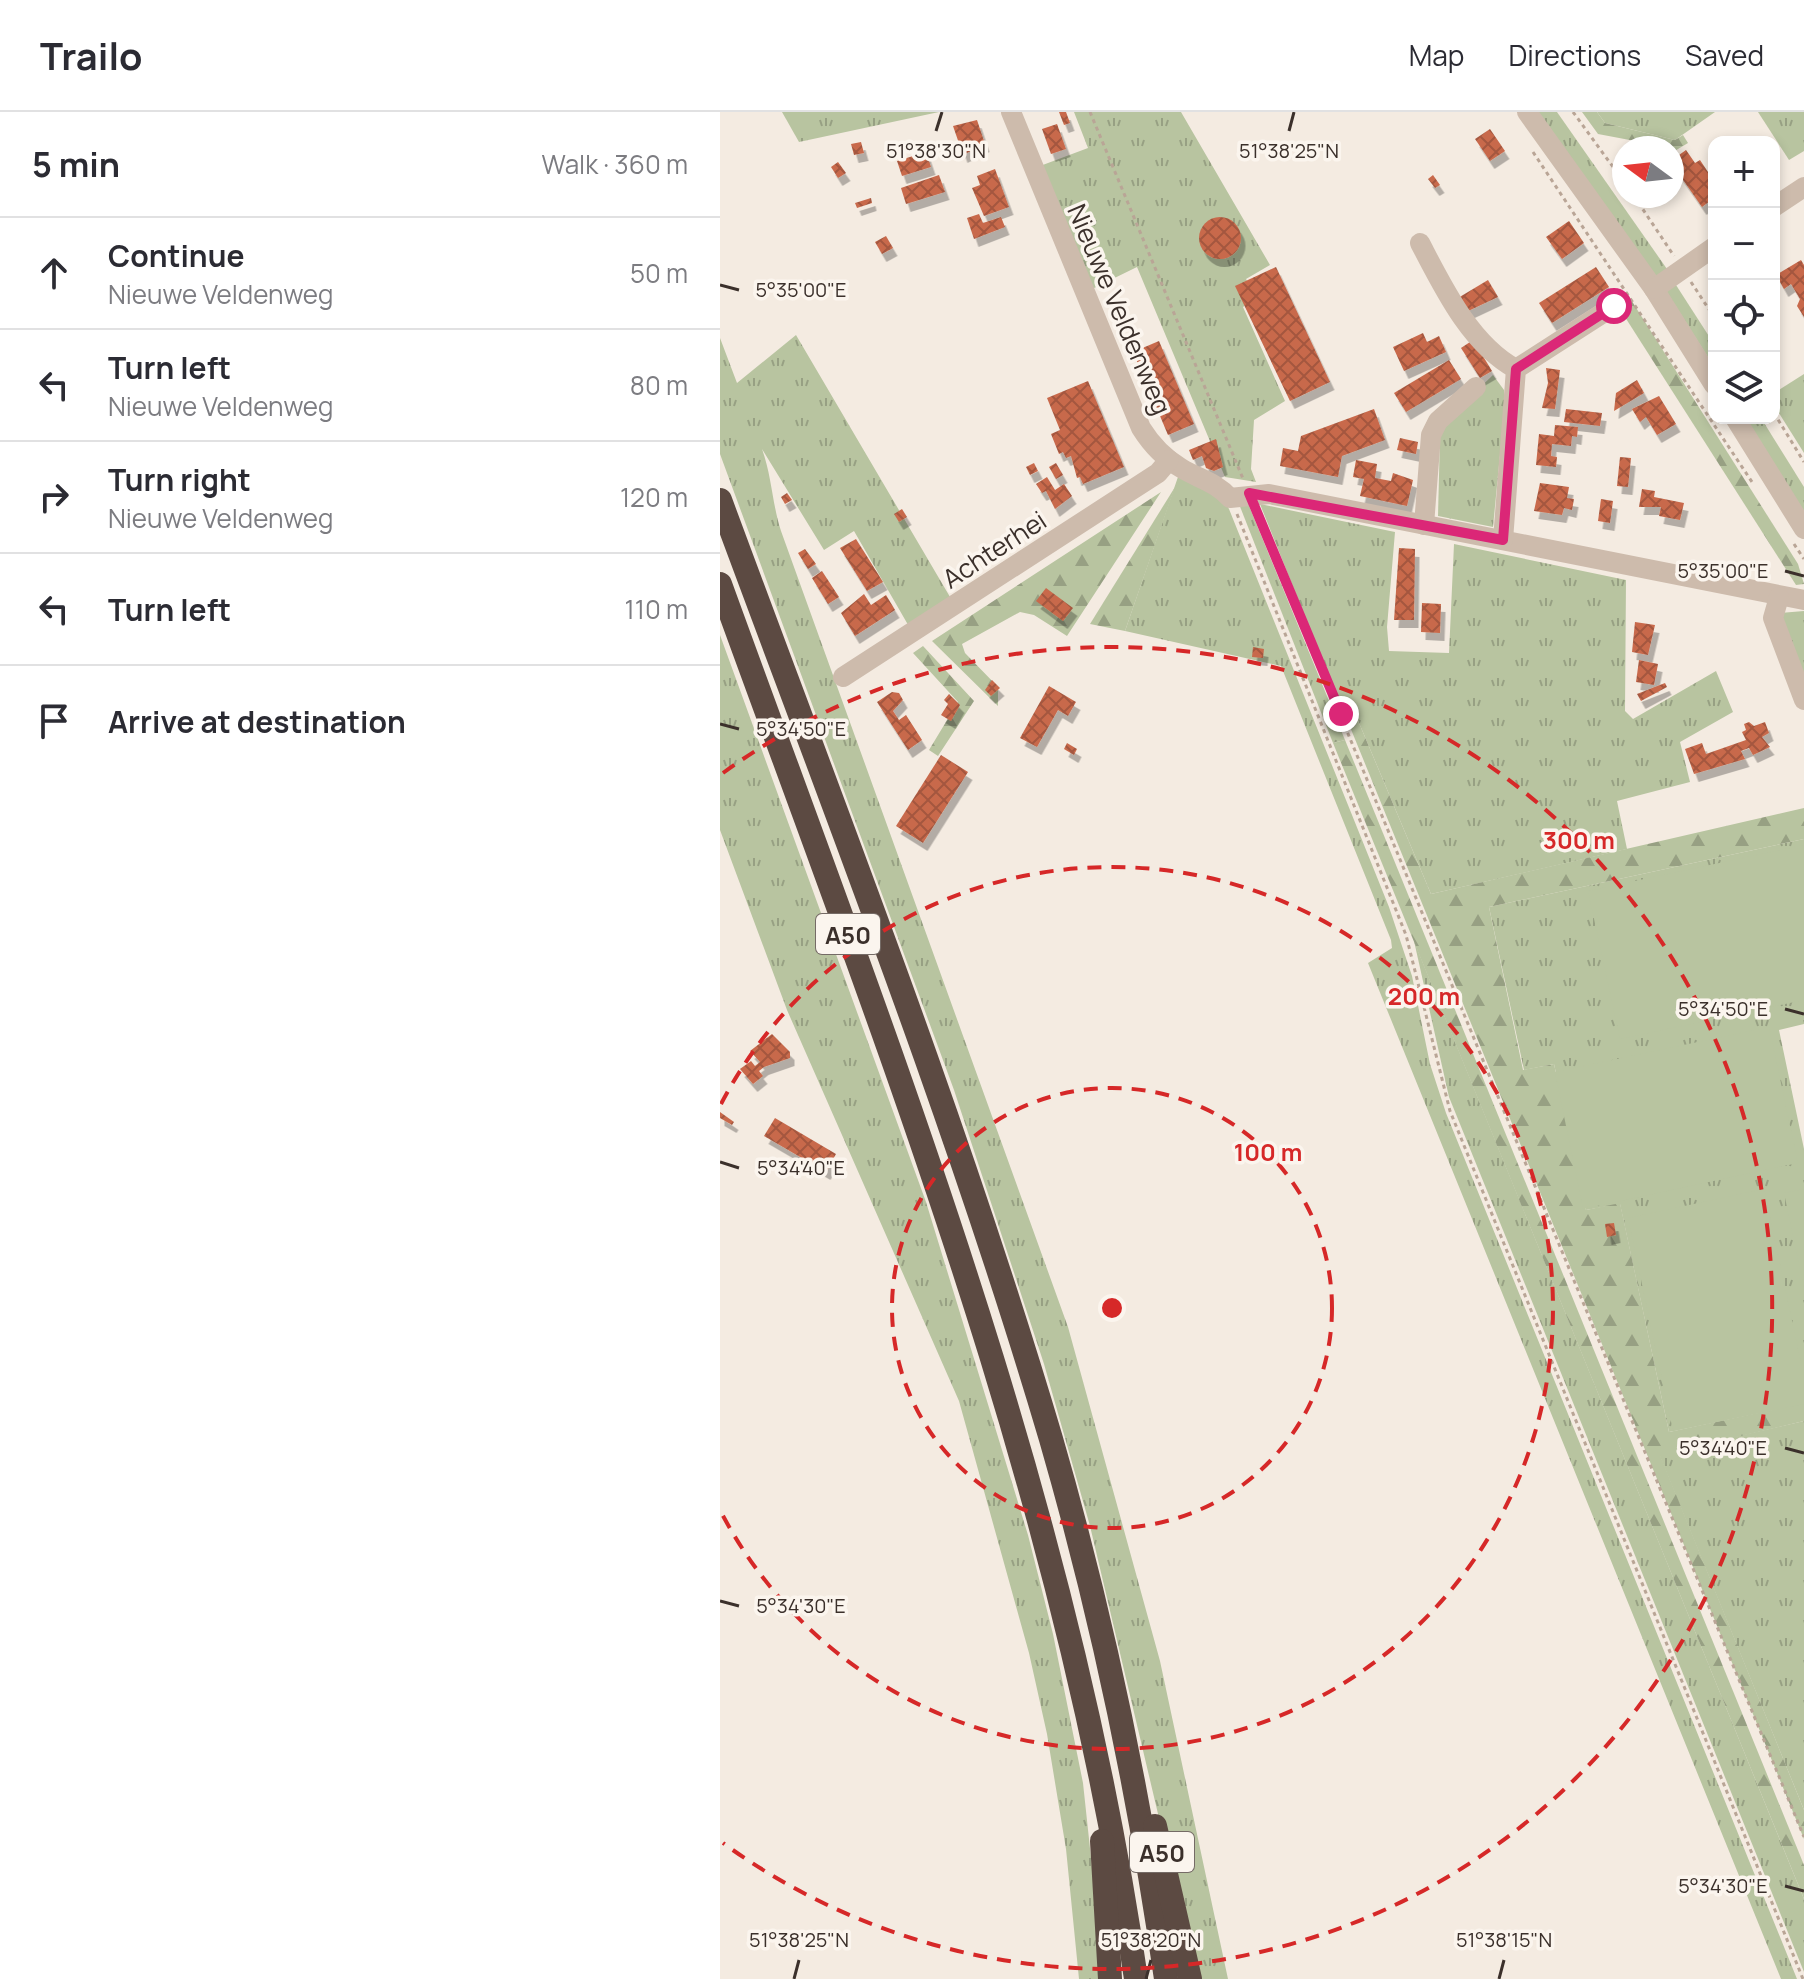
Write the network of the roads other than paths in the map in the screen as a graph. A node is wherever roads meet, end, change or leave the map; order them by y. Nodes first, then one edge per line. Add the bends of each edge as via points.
1 (1011, 112) edge
2 (1527, 112) edge
3 (1804, 187) edge
4 (1780, 203) edge
5 (1420, 243) dead end
6 (1708, 251) edge
7 (1654, 289) junction
8 (1614, 306) dead end
9 (1516, 369) junction
10 (1708, 375) edge
11 (1476, 387) dead end
12 (1738, 424) edge
13 (1169, 460) junction
14 (720, 500) edge
15 (1424, 525) junction
16 (1795, 531) edge
17 (1503, 540) junction
18 (720, 584) edge
19 (1779, 597) junction
20 (1804, 600) edge
21 (843, 677) dead end
22 (1804, 700) edge
23 (1123, 1729) junction
24 (1103, 1782) junction
25 (1110, 1979) edge
26 (1136, 1979) edge
27 (1166, 1979) edge
28 (1190, 1979) edge

1 - 13 street, Nieuwe Veldenweg via 1132,409 1149,440
2 - 7 street
3 - 4 street
5 - 9 street via 1451,301 1500,361
6 - 7 street
7 - 10 street
8 - 9 street
9 - 17 street
11 - 15 street via 1438,421 1431,435
12 - 16 street
13 - 15 street, Nieuwe Veldenweg via 1239,496
13 - 21 street, Achterhei via 1158,473
14 - 23 highway, A50 via 988,1242 1050,1438
15 - 17 street, Nieuwe Veldenweg
17 - 19 street, Nieuwe Veldenweg
18 - 24 highway, A50 via 972,1286 1045,1533
19 - 20 street, Nieuwe Veldenweg
19 - 22 street via 1773,618
23 - 27 highway, A50
23 - 28 highway, A50 via 1142,1770
24 - 25 highway, A50 via 1101,1875
24 - 26 highway, A50

